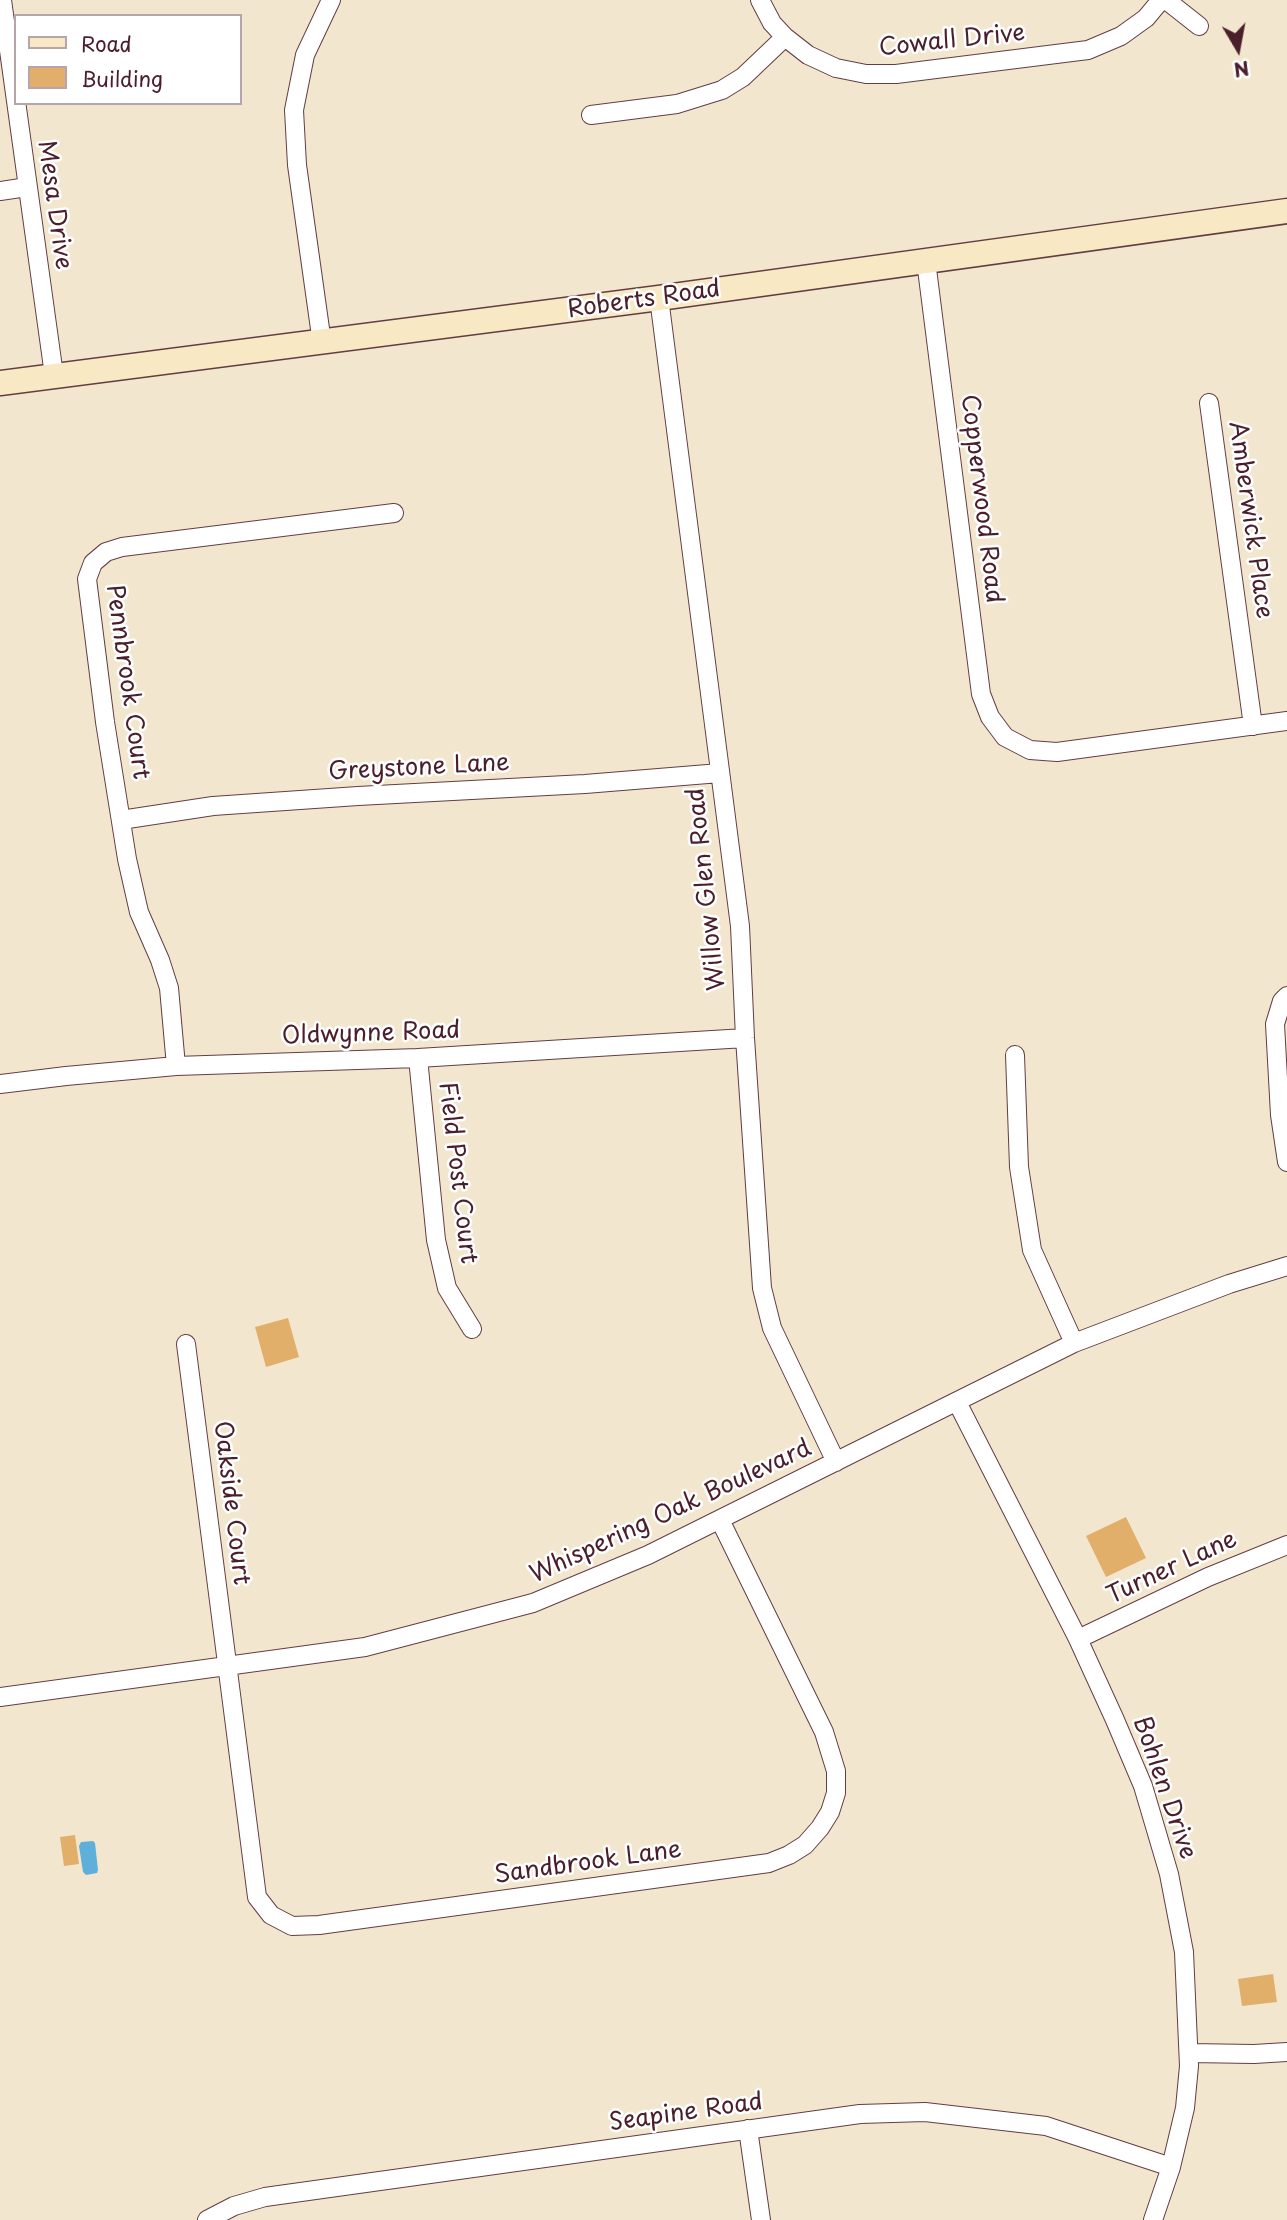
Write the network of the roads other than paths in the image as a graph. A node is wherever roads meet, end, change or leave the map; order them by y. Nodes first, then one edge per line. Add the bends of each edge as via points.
1 (2, 0) edge
2 (331, 0) edge
3 (760, 0) edge
4 (1163, 0) edge
5 (1199, 26) dead end
6 (785, 37) junction
7 (14, 90) edge
8 (16, 105) edge
9 (591, 115) dead end
10 (27, 187) junction
11 (0, 191) edge
12 (1287, 211) edge
13 (926, 261) junction
14 (659, 298) junction
15 (322, 343) junction
16 (54, 375) junction
17 (0, 383) edge
18 (1209, 403) dead end
19 (394, 513) dead end
20 (1287, 721) edge
21 (1253, 726) junction
22 (720, 773) junction
23 (121, 820) junction
24 (1287, 996) edge
25 (745, 1038) junction
26 (1015, 1055) dead end
27 (418, 1058) junction
28 (176, 1066) junction
29 (0, 1084) edge
30 (1287, 1162) edge
31 (1287, 1266) edge
32 (472, 1329) dead end
33 (1073, 1343) junction
34 (186, 1344) dead end
35 (957, 1402) junction
36 (836, 1462) junction
37 (720, 1520) junction
38 (1287, 1545) edge
39 (1078, 1639) junction
40 (228, 1667) junction
41 (0, 1697) edge
42 (1287, 2052) edge
43 (1189, 2053) junction
44 (748, 2129) junction
45 (1171, 2167) junction
46 (207, 2220) edge
47 (761, 2220) edge
48 (1153, 2220) edge

1 - 7 street, Mesa Drive
2 - 15 street via 305,55 294,110 297,165
3 - 6 street, Cowall Drive
4 - 5 street
4 - 6 street, Cowall Drive via 1121,36 1088,50 896,74 836,68
6 - 9 street via 743,77 722,90 677,104
8 - 10 street, Mesa Drive
10 - 11 street
10 - 16 street, Mesa Drive
12 - 13 main road, Roberts Road
13 - 14 main road, Roberts Road
13 - 21 street, Copperwood Road via 981,694 989,717 1005,737 1030,750 1057,752
14 - 15 main road, Roberts Road
14 - 22 street, Willow Glen Road
15 - 16 main road, Roberts Road
16 - 17 main road, Roberts Road
18 - 21 street, Amberwick Place
19 - 23 street, Pennbrook Court via 122,547 93,563 87,579 88,596
20 - 21 street
22 - 23 street, Greystone Lane via 227,805
22 - 25 street, Willow Glen Road via 740,926
23 - 28 street, Pennbrook Court via 139,912 169,988
24 - 30 street via 1275,1024
25 - 27 street, Oldwynne Road
25 - 36 street, Willow Glen Road via 762,1288 772,1328
26 - 33 street via 1019,1167 1032,1250
27 - 28 street, Oldwynne Road
27 - 32 street, Field Post Court via 436,1240 447,1288
28 - 29 street, Oldwynne Road
31 - 33 street, Whispering Oak Boulevard
33 - 35 street, Whispering Oak Boulevard
34 - 40 street, Oakside Court
35 - 36 street, Whispering Oak Boulevard
35 - 39 street, Bohlen Drive
36 - 37 street, Whispering Oak Boulevard
37 - 40 street, Whispering Oak Boulevard via 533,1603 365,1647
37 - 40 street, Sandbrook Lane via 824,1732 836,1771 836,1793 820,1828 805,1845 769,1863 319,1926 292,1926 271,1915 257,1897
38 - 39 street, Turner Lane
39 - 43 street, Bohlen Drive via 1143,1786 1169,1874 1184,1952
40 - 41 street, Whispering Oak Boulevard
42 - 43 street
43 - 45 street, Bohlen Drive via 1185,2108
44 - 45 street, Seapine Road via 860,2114 925,2112 1046,2126
44 - 46 street, Seapine Road via 265,2197
44 - 47 street
45 - 48 street, Bohlen Drive

